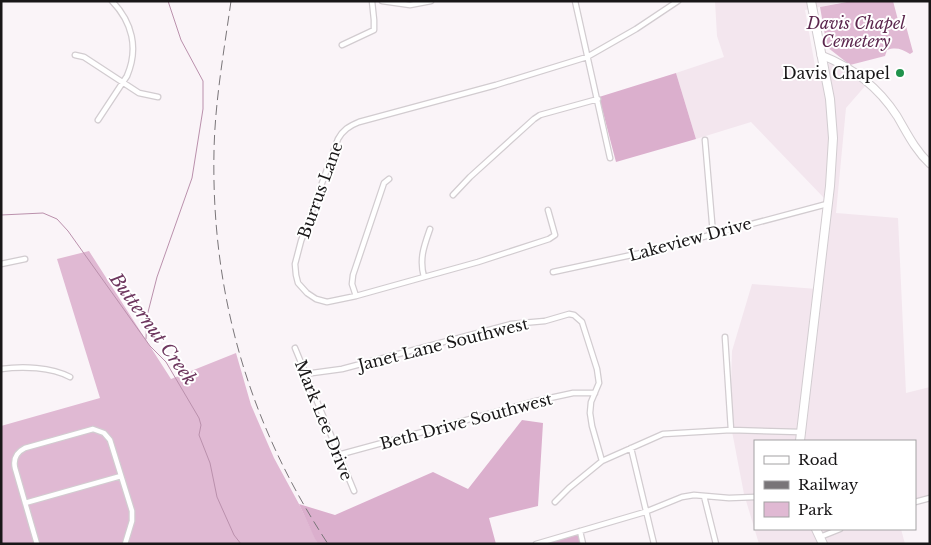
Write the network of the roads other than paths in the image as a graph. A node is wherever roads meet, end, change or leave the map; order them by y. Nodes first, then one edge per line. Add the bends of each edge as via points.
1 (112, 1) edge
2 (372, 1) edge
3 (382, 1) edge
4 (431, 1) edge
5 (575, 1) edge
6 (678, 1) edge
7 (811, 1) edge
8 (422, 2) edge
9 (342, 45) dead end
10 (75, 55) dead end
11 (821, 55) junction
12 (587, 57) junction
13 (122, 83) junction
14 (158, 97) dead end
15 (598, 99) junction
16 (98, 120) dead end
17 (704, 140) dead end
18 (610, 158) dead end
19 (930, 164) edge
20 (389, 179) dead end
21 (453, 195) dead end
22 (827, 204) junction
23 (548, 210) dead end
24 (430, 229) dead end
25 (713, 234) junction
26 (25, 259) dead end
27 (1, 264) edge
28 (553, 272) dead end
29 (424, 277) junction
30 (356, 296) junction
31 (725, 337) dead end
32 (295, 348) dead end
33 (1, 370) edge
34 (305, 374) junction
35 (70, 377) dead end
36 (595, 393) junction
37 (731, 430) junction
38 (800, 432) junction
39 (800, 440) edge
40 (631, 448) junction
41 (338, 455) junction
42 (602, 461) junction
43 (121, 476) junction
44 (354, 491) dead end
45 (704, 496) junction
46 (754, 497) edge
47 (930, 498) edge
48 (555, 502) dead end
49 (916, 502) edge
50 (25, 503) junction
51 (645, 512) junction
52 (838, 530) edge
53 (580, 531) junction
54 (821, 541) edge
55 (37, 544) edge
56 (125, 544) edge
57 (536, 544) edge
58 (583, 544) edge
59 (654, 544) edge
60 (716, 544) edge

1 - 13 street via 126,20 133,42 130,68
2 - 9 street via 374,30
3 - 8 street via 410,5
4 - 8 street
5 - 12 street
6 - 12 street, Burrus Lane
7 - 11 main road
10 - 13 street via 84,57
11 - 19 street via 851,70 884,97 912,143
11 - 22 main road via 830,99 833,138
12 - 15 street
12 - 30 street, Burrus Lane via 359,122 342,132 295,264 298,283 316,299 327,302
13 - 14 street via 142,95
13 - 16 street
15 - 18 street
15 - 21 street via 540,115
17 - 25 street
20 - 30 street via 384,183 352,275
22 - 25 street, Lakeview Drive
22 - 38 main road
23 - 29 street, Burrus Lane via 554,235 550,239
24 - 29 street via 421,254
25 - 28 street, Lakeview Drive
26 - 27 street
29 - 30 street, Burrus Lane
31 - 37 street
32 - 34 street, Mark Lee Drive
33 - 35 street via 58,371
34 - 36 street, Janet Lane Southwest via 342,369 511,324 574,314 582,322 597,368 599,382
34 - 41 street, Mark Lee Drive
36 - 41 street, Beth Drive Southwest via 573,393
36 - 42 street, Janet Lane Southwest via 590,413
37 - 38 street
37 - 40 street via 663,434
38 - 39 main road
40 - 42 street
40 - 51 street
41 - 44 street, Mark Lee Drive
42 - 48 street
43 - 50 street
43 - 50 street via 107,436 97,429 86,430 18,452 14,465
43 - 56 street via 133,515
45 - 46 street
45 - 51 street via 682,497
45 - 60 street
47 - 49 street
50 - 55 street
51 - 53 street
51 - 59 street
52 - 54 street
53 - 57 street
53 - 58 street

